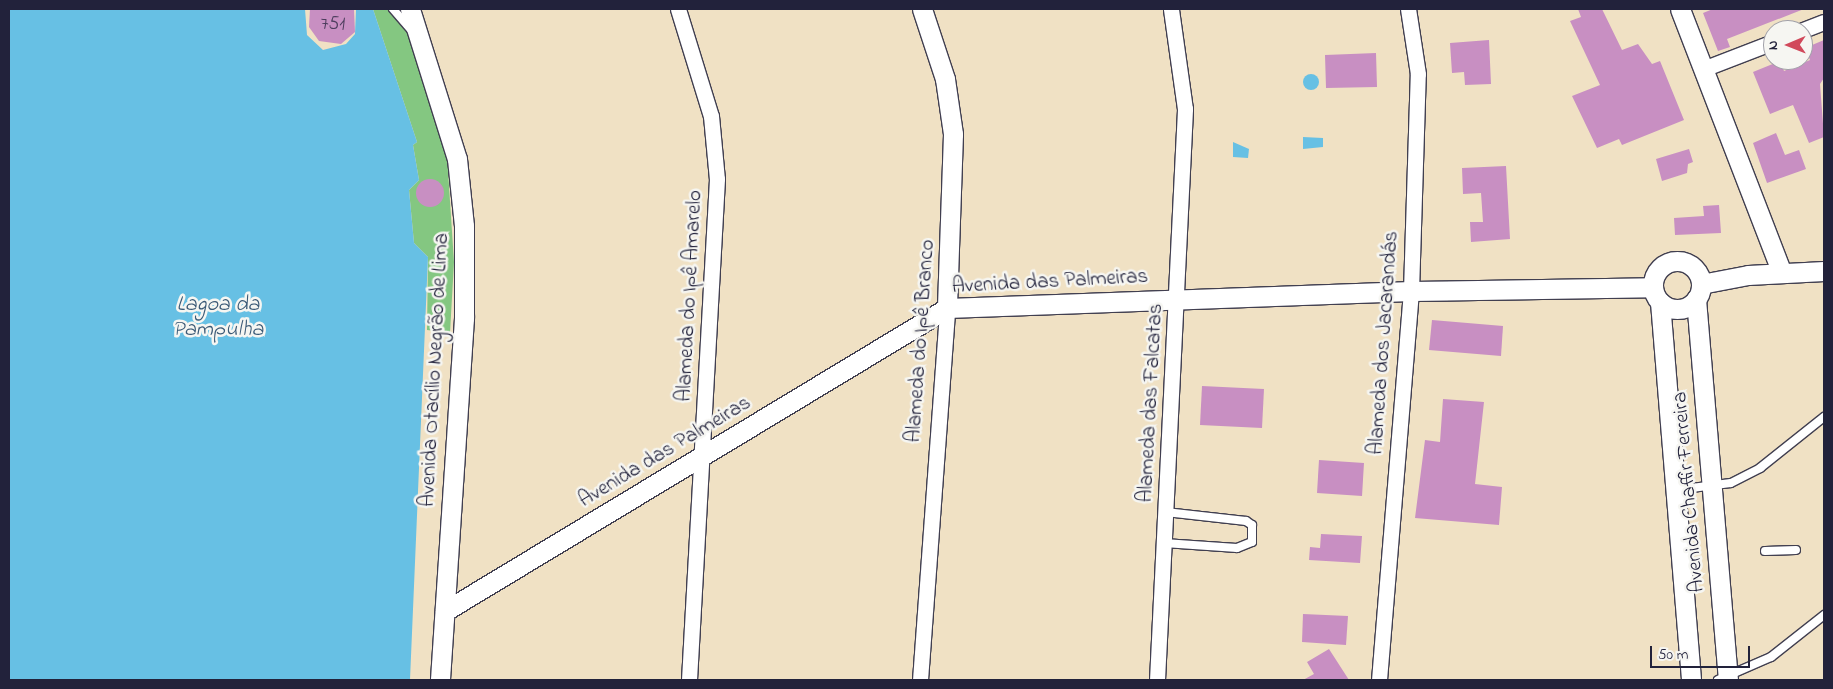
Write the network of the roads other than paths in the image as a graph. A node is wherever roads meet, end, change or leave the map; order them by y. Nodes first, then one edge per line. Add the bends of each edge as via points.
1 (393, 9) edge
2 (410, 9) edge
3 (678, 9) edge
4 (922, 9) edge
5 (1171, 9) edge
6 (1408, 9) edge
7 (1680, 9) edge
8 (419, 35) junction
9 (1763, 46) edge
10 (1703, 69) junction
11 (1692, 266) junction
12 (1824, 271) edge
13 (1777, 273) junction
14 (1748, 275) junction
15 (1656, 287) junction
16 (1411, 291) junction
17 (1698, 292) junction
18 (1178, 298) junction
19 (947, 308) junction
20 (1824, 417) edge
21 (704, 455) junction
22 (1710, 488) junction
23 (1675, 490) junction
24 (1166, 512) junction
25 (1164, 543) junction
26 (1796, 550) dead end
27 (1765, 551) dead end
28 (445, 611) junction
29 (1824, 615) edge
30 (1725, 679) edge
31 (440, 680) edge
32 (689, 680) edge
33 (920, 680) edge
34 (1157, 680) edge
35 (1379, 680) edge
36 (1691, 680) edge

1 - 8 lane
2 - 8 street, Avenida Otacílio Negrão de Lima
3 - 21 street, Alameda do Ipê Amarelo via 707,98 716,156
4 - 19 street, Alameda do Ipê Branco via 945,79 953,134
5 - 18 street, Alameda das Falcatas via 1185,110
6 - 16 street, Alameda dos Jacarandás via 1418,74
7 - 10 street
8 - 28 street, Avenida Otacílio Negrão de Lima via 457,159 464,226 464,318
9 - 10 street
10 - 13 street
11 - 14 street
11 - 15 street via 1668,262
11 - 17 street
12 - 13 street
13 - 14 street
14 - 17 street
15 - 16 street, Avenida das Palmeiras
15 - 17 street via 1674,309
15 - 23 street, Avenida Chaffir Ferreira
16 - 18 street, Avenida das Palmeiras
16 - 35 street, Alameda dos Jacarandás
17 - 22 street, Avenida Chaffir Ferreira
18 - 19 street, Avenida das Palmeiras
18 - 24 street, Alameda das Falcatas
19 - 21 street, Avenida das Palmeiras
19 - 33 street, Alameda do Ipê Branco
20 - 22 lane via 1760,468
21 - 28 street, Avenida das Palmeiras
21 - 32 street, Alameda do Ipê Amarelo
22 - 23 lane
22 - 30 street, Avenida Chaffir Ferreira
23 - 36 street, Avenida Chaffir Ferreira
24 - 25 street, Alameda das Falcatas
24 - 25 lane via 1246,521 1252,525 1252,542 1237,548
25 - 34 street, Alameda das Falcatas
26 - 27 lane
28 - 31 street, Avenida Otacílio Negrão de Lima
29 - 30 lane via 1771,657

